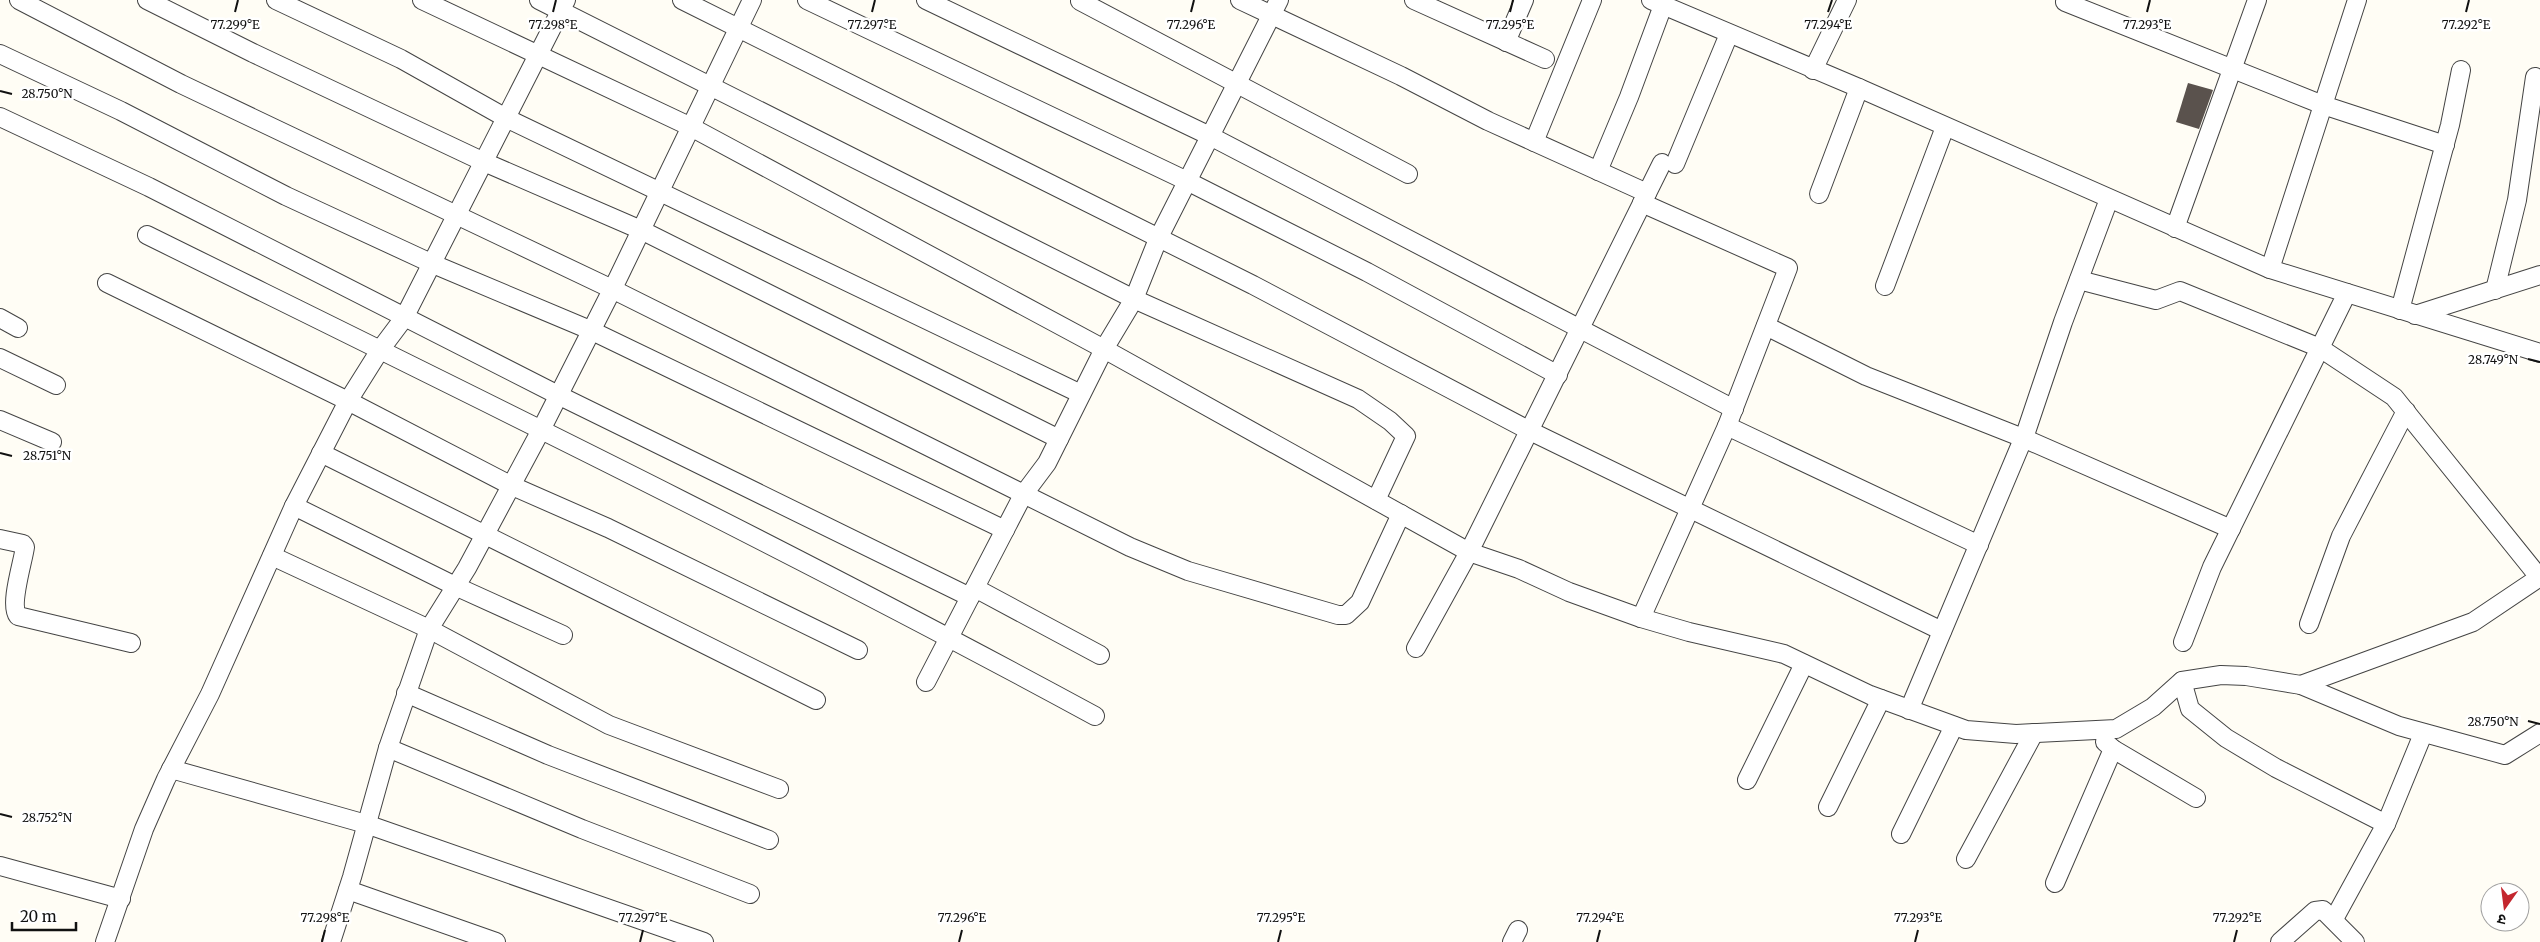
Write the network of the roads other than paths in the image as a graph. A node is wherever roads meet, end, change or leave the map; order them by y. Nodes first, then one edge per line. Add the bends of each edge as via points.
1 (19, 0) edge
2 (147, 0) edge
3 (276, 0) edge
4 (422, 0) edge
5 (539, 0) edge
6 (682, 0) edge
7 (752, 0) edge
8 (807, 0) edge
9 (926, 0) edge
10 (1240, 0) edge
11 (1414, 0) edge
12 (1524, 0) edge
13 (1592, 0) edge
14 (1847, 0) edge
15 (2257, 0) edge
16 (2356, 0) edge
17 (1080, 1) dead end
18 (1659, 2) edge
19 (2065, 2) dead end
20 (564, 6) edge
21 (1275, 7) edge
22 (1451, 7) edge
23 (738, 29) junction
24 (1729, 34) junction
25 (1506, 42) junction
26 (538, 53) junction
27 (0, 54) edge
28 (1544, 59) dead end
29 (2232, 69) junction
30 (1813, 70) junction
31 (2461, 70) dead end
32 (2535, 77) dead end
33 (1236, 84) junction
34 (709, 86) junction
35 (1858, 88) junction
36 (2323, 105) junction
37 (0, 118) edge
38 (506, 118) junction
39 (690, 126) junction
40 (1945, 127) junction
41 (1210, 136) junction
42 (1534, 142) junction
43 (2445, 145) junction
44 (484, 162) junction
45 (1598, 171) junction
46 (1408, 174) dead end
47 (1187, 181) junction
48 (659, 190) junction
49 (1819, 194) dead end
50 (1645, 198) junction
51 (2109, 199) junction
52 (458, 215) junction
53 (2175, 228) junction
54 (640, 230) junction
55 (147, 235) dead end
56 (1158, 239) junction
57 (433, 264) junction
58 (2270, 269) junction
59 (2540, 275) edge
60 (2079, 280) junction
61 (107, 283) dead end
62 (1885, 286) dead end
63 (612, 289) junction
64 (2495, 290) junction
65 (2347, 293) junction
66 (1134, 299) junction
67 (2407, 312) junction
68 (0, 318) edge
69 (404, 318) junction
70 (1766, 326) junction
71 (18, 328) dead end
72 (1580, 329) junction
73 (590, 330) junction
74 (2320, 348) junction
75 (1104, 349) junction
76 (380, 350) junction
77 (2540, 354) edge
78 (0, 358) edge
79 (1558, 375) junction
80 (56, 385) dead end
81 (1081, 394) junction
82 (558, 395) junction
83 (348, 401) junction
84 (1734, 409) junction
85 (2406, 411) junction
86 (0, 420) edge
87 (1727, 426) junction
88 (541, 430) junction
89 (1530, 431) junction
90 (2024, 438) junction
91 (1059, 439) junction
92 (52, 442) dead end
93 (322, 453) junction
94 (510, 485) junction
95 (1023, 495) junction
96 (1376, 500) junction
97 (294, 506) junction
98 (1692, 509) junction
99 (1401, 514) junction
100 (2231, 528) junction
101 (1005, 530) junction
102 (486, 534) junction
103 (0, 539) edge
104 (1979, 545) junction
105 (1469, 552) junction
106 (272, 556) junction
107 (2539, 577) edge
108 (455, 586) junction
109 (973, 593) junction
110 (1641, 618) junction
111 (2309, 624) dead end
112 (428, 629) junction
113 (1942, 631) junction
114 (563, 635) dead end
115 (949, 637) junction
116 (2183, 642) dead end
117 (131, 643) dead end
118 (1416, 648) dead end
119 (858, 650) dead end
120 (1100, 655) dead end
121 (1804, 664) junction
122 (2182, 681) junction
123 (926, 682) dead end
124 (2300, 685) junction
125 (406, 693) junction
126 (1881, 699) junction
127 (816, 700) dead end
128 (1909, 710) junction
129 (1095, 716) dead end
130 (1954, 726) junction
131 (2093, 730) junction
132 (2034, 733) junction
133 (2540, 733) edge
134 (2424, 734) junction
135 (388, 748) junction
136 (2113, 749) junction
137 (171, 769) junction
138 (1747, 780) dead end
139 (779, 789) dead end
140 (2196, 798) dead end
141 (1828, 807) dead end
142 (366, 824) junction
143 (2386, 824) junction
144 (1901, 834) dead end
145 (769, 840) dead end
146 (1966, 859) dead end
147 (0, 866) edge
148 (2054, 883) dead end
149 (348, 890) junction
150 (750, 894) dead end
151 (121, 899) junction
152 (2334, 919) junction
153 (105, 942) edge
154 (331, 942) edge
155 (496, 942) edge
156 (704, 942) edge
157 (2280, 942) edge
158 (2355, 942) edge

1 - 52 street via 181,84
2 - 44 street via 253,54
3 - 38 street via 401,59
4 - 26 street
5 - 20 street
6 - 23 street
7 - 23 street
8 - 47 street
9 - 41 street
10 - 21 street
11 - 22 street
12 - 25 street
13 - 42 street
14 - 30 street
15 - 29 street
16 - 36 street
17 - 33 street
18 - 24 street
18 - 45 street via 1629,97
19 - 29 street
20 - 26 street
20 - 34 street
21 - 33 street
21 - 42 street
22 - 25 street
23 - 34 street
23 - 56 street
24 - 30 street
24 - 50 street via 1668,164
25 - 28 street
26 - 38 street
26 - 39 street
27 - 57 street via 121,111 286,196
29 - 36 street
29 - 53 street
30 - 35 street
31 - 43 street
32 - 64 street via 2517,200
33 - 41 street
33 - 46 street
34 - 39 street
34 - 66 street
35 - 40 street
35 - 49 street
36 - 43 street
36 - 58 street
37 - 69 street via 149,187
38 - 44 street
38 - 48 street
39 - 48 street
39 - 75 street
40 - 51 street
40 - 62 street
41 - 47 street
41 - 72 street via 1415,240
42 - 45 street
43 - 67 street
44 - 52 street
44 - 54 street
45 - 50 street
47 - 56 street
47 - 79 street via 1367,272
48 - 54 street
48 - 81 street
50 - 70 street via 1788,268
50 - 72 street
51 - 53 street
51 - 60 street
52 - 57 street
52 - 63 street
53 - 58 street
54 - 63 street
54 - 91 street
55 - 76 street
56 - 66 street
56 - 89 street via 1253,285
57 - 69 street
57 - 73 street
58 - 65 street
59 - 64 street
60 - 74 street via 2156,300 2180,290
60 - 90 street
61 - 83 street
63 - 73 street
63 - 95 street
64 - 67 street
65 - 67 street
65 - 74 street
66 - 75 street
66 - 96 street via 1358,399 1390,420 1406,436
67 - 77 street
68 - 71 street
69 - 76 street
69 - 82 street
70 - 84 street
70 - 90 street via 1866,376
72 - 79 street
72 - 84 street
73 - 82 street
73 - 101 street
74 - 85 street via 2394,397
74 - 100 street
75 - 81 street
75 - 96 street
76 - 83 street
76 - 88 street
78 - 80 street
79 - 89 street
81 - 91 street
82 - 88 street
82 - 109 street
83 - 93 street
83 - 94 street
84 - 87 street
85 - 107 street
85 - 111 street via 2341,536
86 - 92 street
87 - 98 street
87 - 104 street
88 - 94 street
88 - 115 street
89 - 98 street
89 - 105 street
90 - 100 street
90 - 104 street
91 - 95 street via 1047,463
93 - 97 street
93 - 102 street
94 - 102 street
94 - 119 street via 608,528
95 - 99 street via 1157,559 1338,616 1346,615 1360,602
95 - 101 street
96 - 99 street
97 - 106 street
97 - 108 street
98 - 110 street
98 - 113 street
99 - 105 street
100 - 116 street
101 - 109 street
102 - 108 street
102 - 127 street
103 - 117 street via 25,547 15,604 18,616
104 - 113 street
105 - 110 street
105 - 118 street
106 - 112 street
106 - 137 street via 210,694
107 - 124 street via 2473,622
108 - 112 street
108 - 114 street
109 - 115 street
109 - 120 street
110 - 121 street via 1784,654
112 - 125 street
112 - 139 street via 595,718
113 - 128 street
115 - 123 street
115 - 129 street
121 - 126 street
121 - 138 street
122 - 124 street via 2238,675
122 - 131 street via 2153,707 2116,729
122 - 143 street via 2190,710 2226,738 2276,768
124 - 134 street via 2341,704
125 - 135 street
125 - 145 street via 548,754
126 - 128 street
126 - 141 street
128 - 130 street
130 - 132 street via 1992,734
130 - 144 street
131 - 132 street
131 - 136 street
132 - 146 street
133 - 134 street via 2505,755
134 - 143 street
135 - 142 street
135 - 150 street via 582,829
136 - 140 street
136 - 148 street
137 - 142 street
137 - 151 street via 144,829
142 - 149 street
142 - 156 street
143 - 152 street
147 - 151 street
149 - 154 street
149 - 155 street
151 - 153 street
152 - 157 street via 2322,910 2315,910
152 - 158 street

